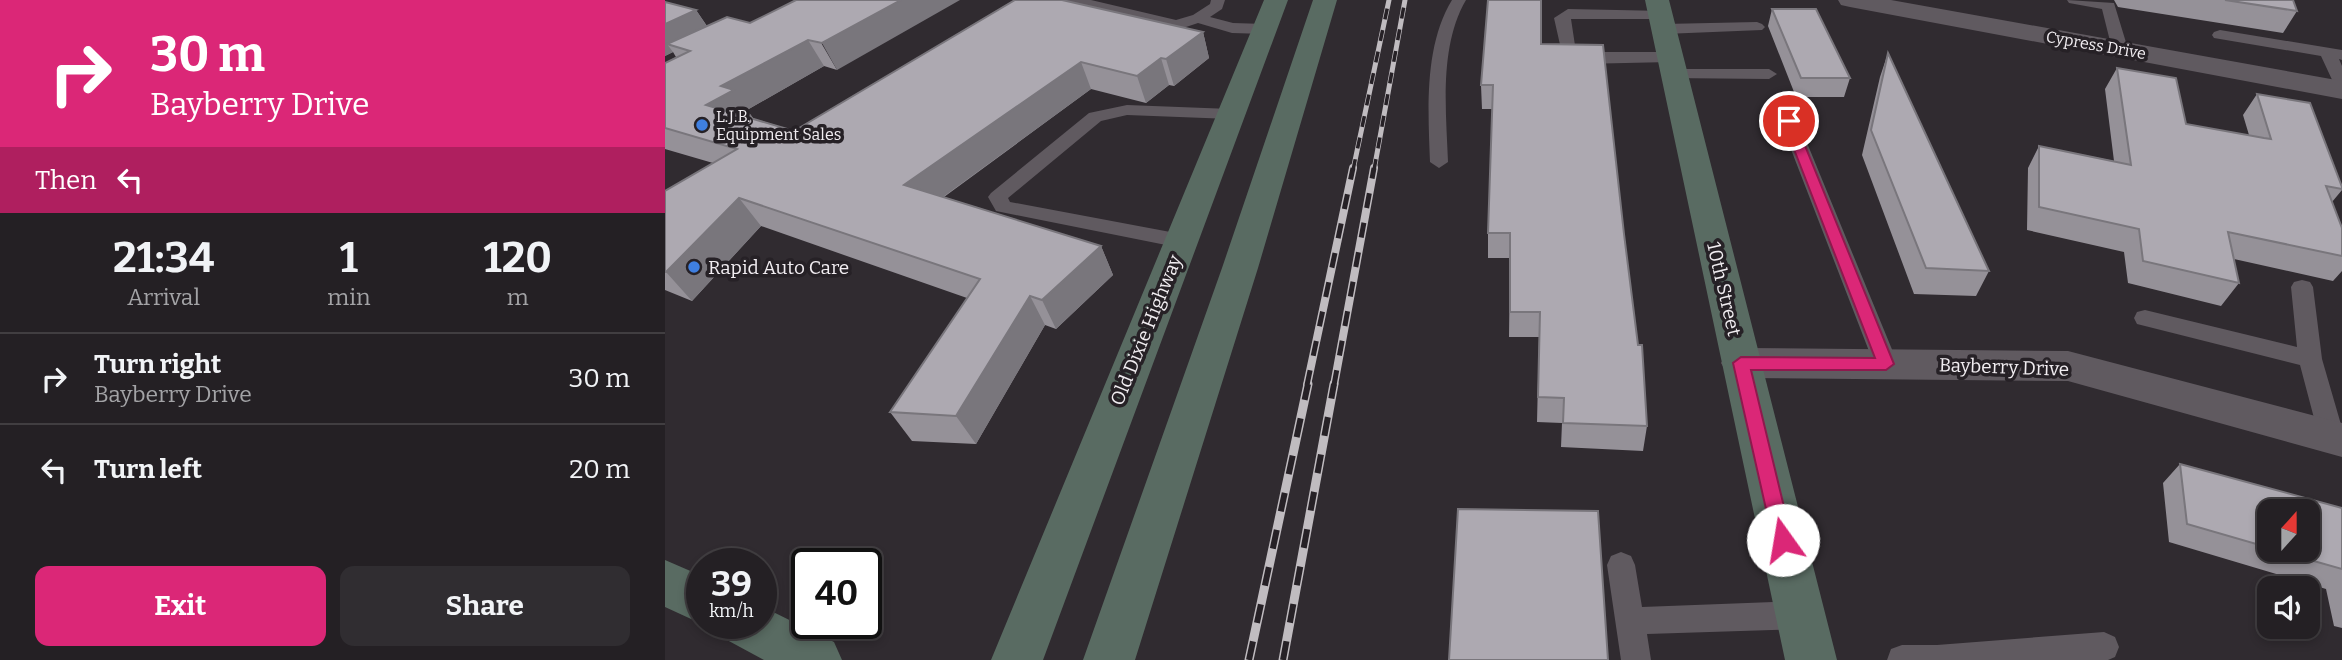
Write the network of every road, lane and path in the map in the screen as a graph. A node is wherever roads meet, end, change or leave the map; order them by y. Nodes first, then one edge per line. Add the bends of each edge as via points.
1 (1072, 0) edge
2 (1218, 0) edge
3 (1325, 0) edge
4 (1459, 0) edge
5 (1850, 0) edge
6 (2074, 0) edge
7 (1270, 14) edge
8 (1198, 18) junction
9 (1757, 27) dead end
10 (1665, 35) edge
11 (2220, 35) dead end
12 (2120, 49) junction
13 (2335, 54) edge
14 (1769, 74) dead end
15 (2342, 84) edge
16 (2342, 90) edge
17 (1231, 114) junction
18 (1789, 121) dead end
19 (1439, 162) dead end
20 (1181, 241) junction
21 (2302, 287) dead end
22 (2145, 318) dead end
23 (2310, 359) junction
24 (1741, 363) junction
25 (1886, 364) junction
26 (2337, 438) edge
27 (1621, 565) dead end
28 (665, 582) edge
29 (686, 593) edge
30 (1800, 615) junction
31 (1630, 621) junction
32 (776, 639) edge
33 (2104, 647) dead end
34 (1935, 659) edge
35 (816, 660) edge
36 (1017, 660) edge
37 (1109, 660) edge
38 (1636, 660) edge
39 (1811, 660) edge
40 (1902, 660) edge

1 - 8 lane via 1177,24
2 - 8 lane via 1217,6
3 - 37 main road
4 - 19 lane via 1451,11 1440,63
5 - 12 street, Cypress Drive
6 - 12 lane via 2109,6
7 - 8 lane via 1232,28
7 - 17 main road, Old Dixie Highway
9 - 10 lane
10 - 10 lane via 1581,59 1569,55 1562,18 1568,14
10 - 14 lane
10 - 24 main road, 10th Street
11 - 13 lane
12 - 16 street, Cypress Drive
13 - 15 lane
17 - 20 main road, Old Dixie Highway
17 - 20 lane via 1126,110 1095,117 997,197 1003,207
18 - 25 lane
20 - 36 main road, Old Dixie Highway
21 - 23 lane
22 - 23 lane
23 - 26 lane
24 - 25 street, Bayberry Drive
24 - 30 main road, 10th Street
25 - 26 street, Bayberry Drive via 2068,366
27 - 31 lane
28 - 29 main road
30 - 31 lane
30 - 39 main road, 10th Street
31 - 38 lane
32 - 35 main road
33 - 34 lane
34 - 40 lane

